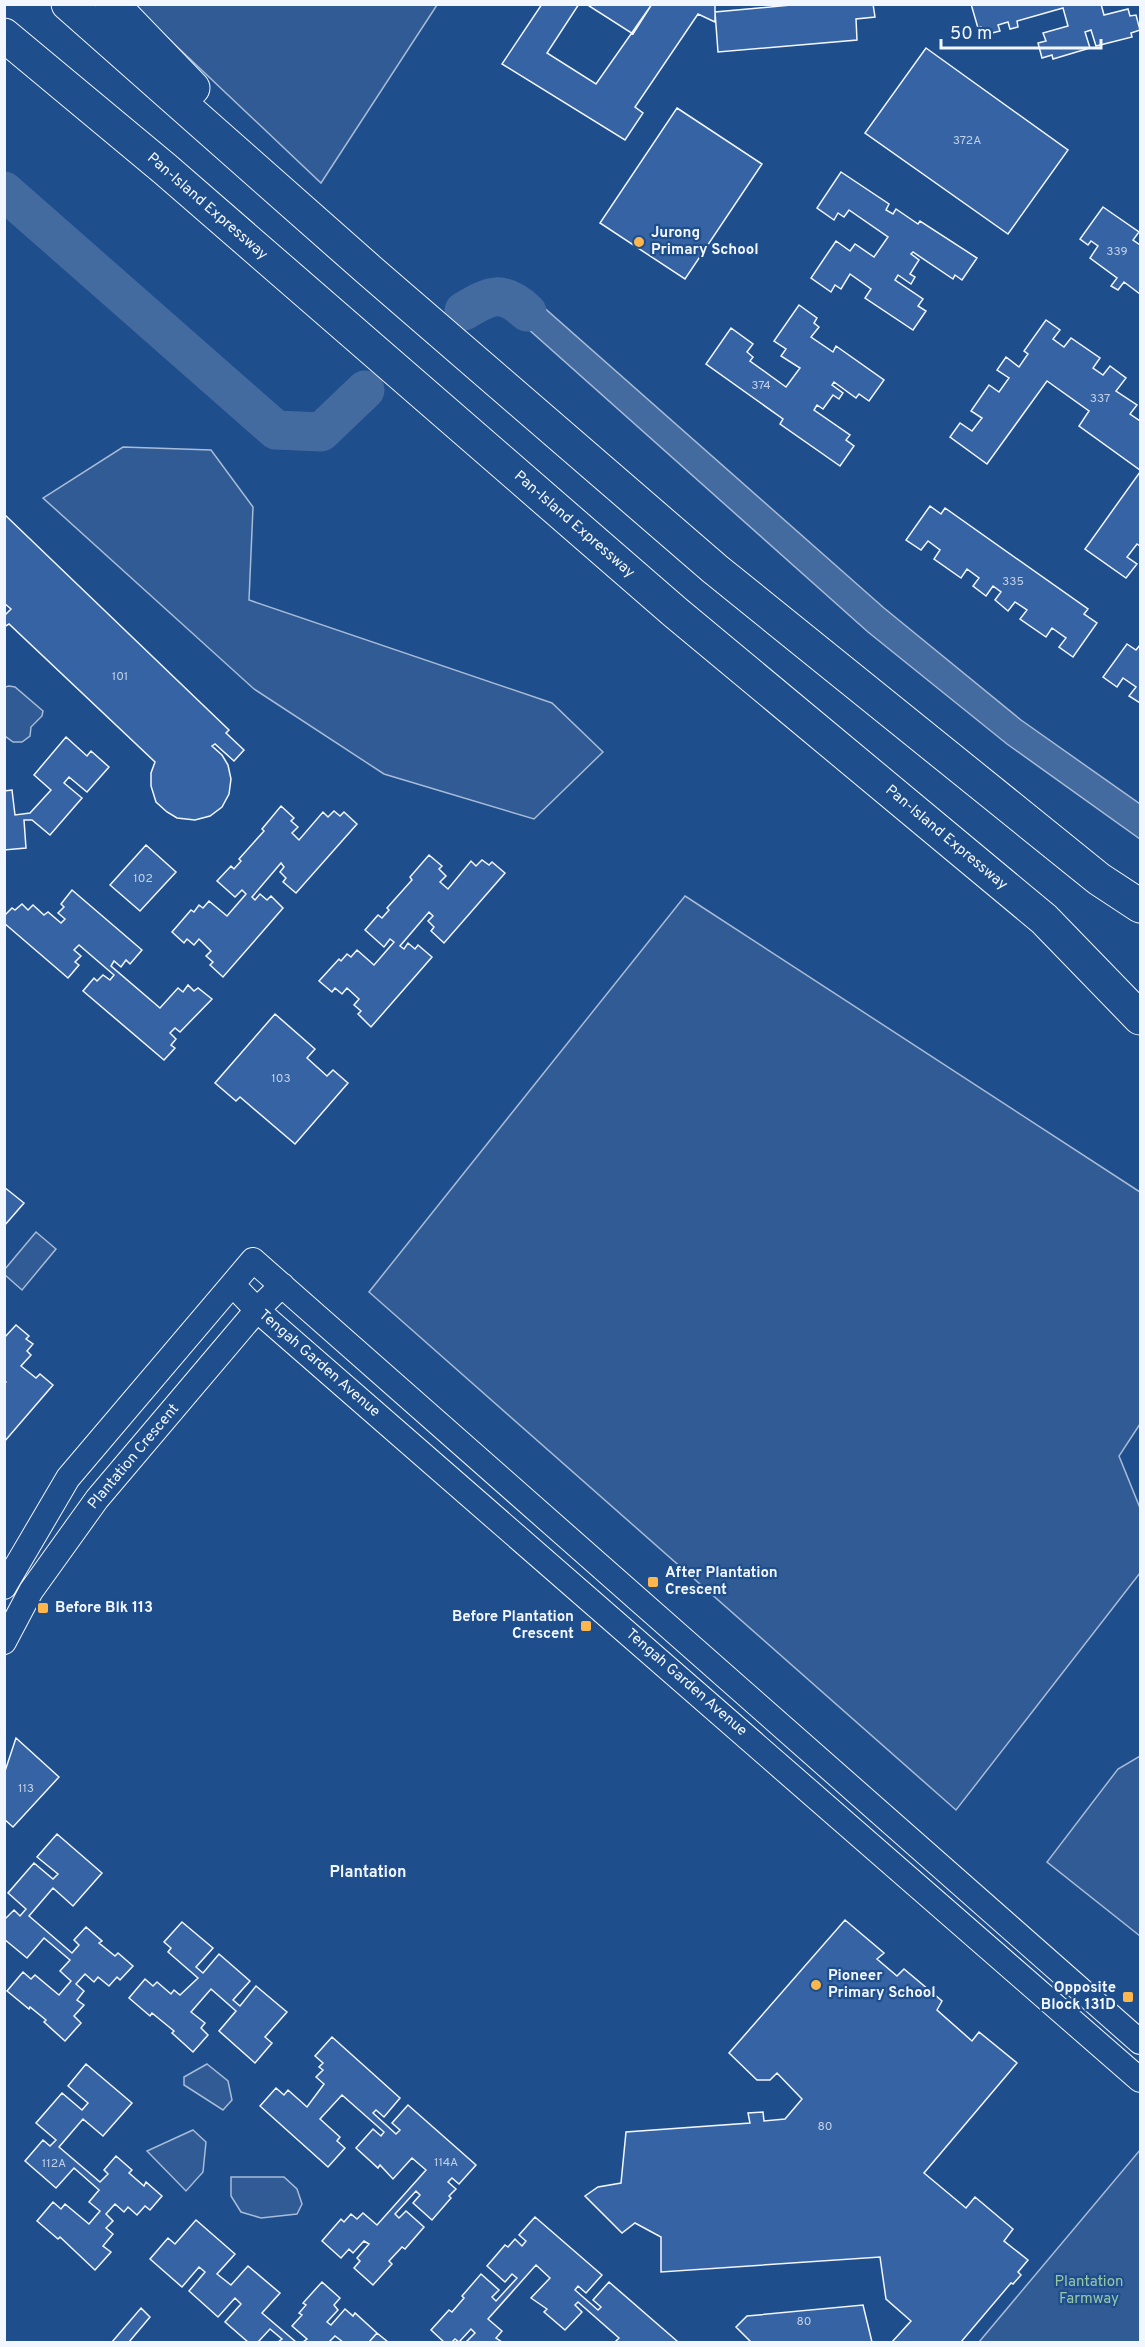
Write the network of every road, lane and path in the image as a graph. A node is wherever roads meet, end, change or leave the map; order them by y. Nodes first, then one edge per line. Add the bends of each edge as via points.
1 (69, 4) edge
2 (112, 4) edge
3 (6, 37) edge
4 (369, 270) junction
5 (1140, 906) edge
6 (1140, 1018) edge
7 (233, 1285) junction
8 (282, 1286) junction
9 (257, 1310) junction
10 (4, 1587) edge
11 (4, 1642) edge
12 (1140, 2042) edge
13 (1140, 2079) edge

1 - 4 highway
2 - 4 highway
3 - 6 highway, Pan-Island Expressway via 675,612 1044,919
4 - 5 highway via 715,568 1100,879
7 - 8 street, Tengah Garden Avenue via 253,1260
7 - 9 street, Tengah Garden Avenue
7 - 10 street via 68,1478
8 - 9 street, Plantation Crescent
8 - 12 street, Tengah Garden Avenue
9 - 11 street, Plantation Crescent via 97,1499 31,1591
9 - 13 street, Tengah Garden Avenue

